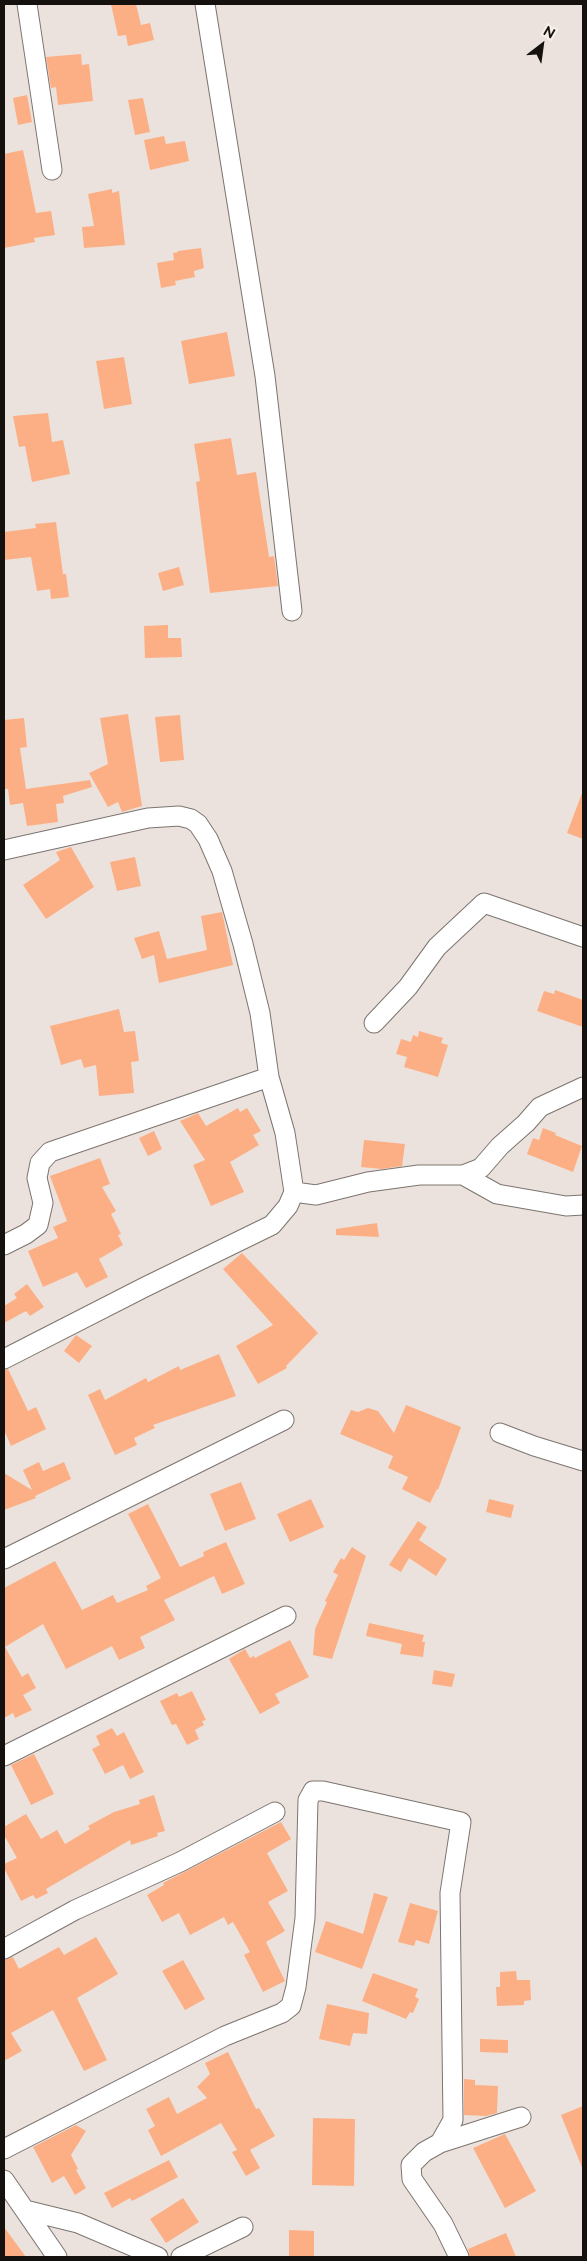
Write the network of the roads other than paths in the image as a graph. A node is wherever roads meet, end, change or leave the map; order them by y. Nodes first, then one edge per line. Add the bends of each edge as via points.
1 (27, 4) edge
2 (205, 4) edge
3 (52, 170) dead end
4 (292, 611) dead end
5 (4, 850) edge
6 (583, 937) edge
7 (374, 1023) dead end
8 (269, 1077) junction
9 (583, 1086) edge
10 (463, 1174) junction
11 (294, 1192) junction
12 (583, 1205) edge
13 (4, 1245) edge
14 (4, 1359) edge
15 (284, 1420) dead end
16 (500, 1433) dead end
17 (583, 1461) edge
18 (4, 1559) edge
19 (286, 1616) dead end
20 (4, 1756) edge
21 (275, 1812) dead end
22 (4, 1949) edge
23 (522, 2117) dead end
24 (440, 2143) junction
25 (4, 2150) edge
26 (4, 2180) edge
27 (25, 2210) junction
28 (243, 2227) dead end
29 (57, 2257) edge
30 (158, 2257) edge
31 (181, 2257) edge
32 (459, 2257) edge

1 - 3 street
2 - 4 street via 265,376
5 - 8 street via 148,818 179,816 198,824 222,871 243,944 260,1012
6 - 7 street via 484,903 437,947 408,987
8 - 11 street via 285,1133
8 - 13 street via 50,1152 40,1163 37,1178 43,1203 38,1225
9 - 10 street via 540,1107 481,1168
10 - 11 street via 411,1176 316,1194
10 - 12 street via 497,1194 566,1206
11 - 14 street via 288,1206 272,1225
15 - 18 street
16 - 17 street
19 - 20 street
21 - 22 street via 180,1862 75,1910
23 - 24 street
24 - 25 street via 453,2120 450,1893 461,1822 313,1791 308,1800 304,1918 291,2006 282,2013 225,2036
24 - 32 street via 411,2165 412,2179 443,2224
26 - 27 street
27 - 29 street
27 - 30 street via 78,2223
28 - 31 street

